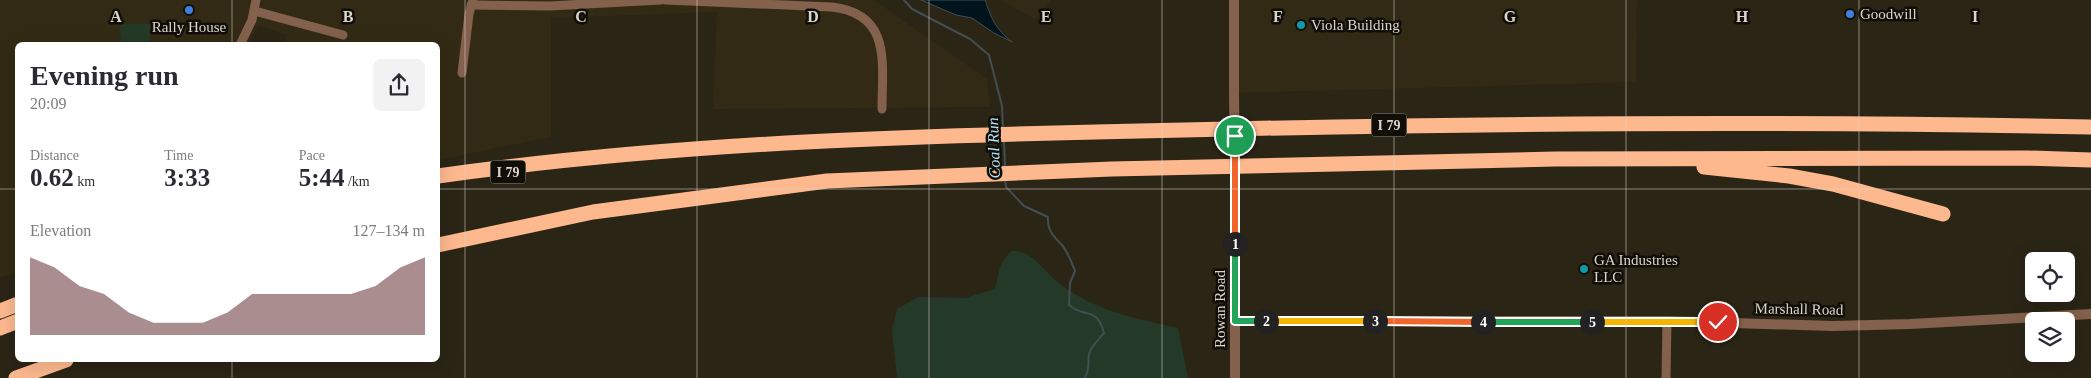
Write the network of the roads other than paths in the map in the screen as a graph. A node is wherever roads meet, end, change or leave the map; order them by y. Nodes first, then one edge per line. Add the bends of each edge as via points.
1 (256, 0) edge
2 (651, 0) edge
3 (660, 0) edge
4 (665, 0) edge
5 (1234, 0) edge
6 (472, 3) edge
7 (255, 11) junction
8 (343, 35) dead end
9 (241, 42) edge
10 (462, 73) dead end
11 (882, 109) dead end
12 (2091, 127) edge
13 (579, 158) junction
14 (1600, 159) junction
15 (2091, 160) edge
16 (440, 176) edge
17 (440, 185) edge
18 (1943, 214) dead end
19 (440, 244) edge
20 (15, 305) edge
21 (0, 310) edge
22 (2091, 314) edge
23 (1235, 321) junction
24 (1666, 321) junction
25 (15, 322) edge
26 (0, 328) edge
27 (60, 362) edge
28 (16, 378) edge
29 (1235, 378) edge
30 (1666, 378) edge

1 - 7 street
2 - 3 street
2 - 6 street via 550,6
4 - 11 street via 832,7 857,13 870,23 879,41
5 - 23 street, Rowan Road, bridge
6 - 10 street
7 - 8 street
7 - 9 street
12 - 13 highway, I 79 via 1868,123 1454,124 982,134 718,146
13 - 16 highway
13 - 17 highway, I 79
14 - 15 highway
14 - 18 highway via 1789,176 1833,184
14 - 19 highway via 1112,169 827,181 593,212
20 - 21 highway
22 - 24 street, Marshall Road via 1851,326
23 - 24 street, Marshall Road
23 - 29 street, Rowan Road
24 - 30 street
25 - 26 highway
27 - 28 highway

